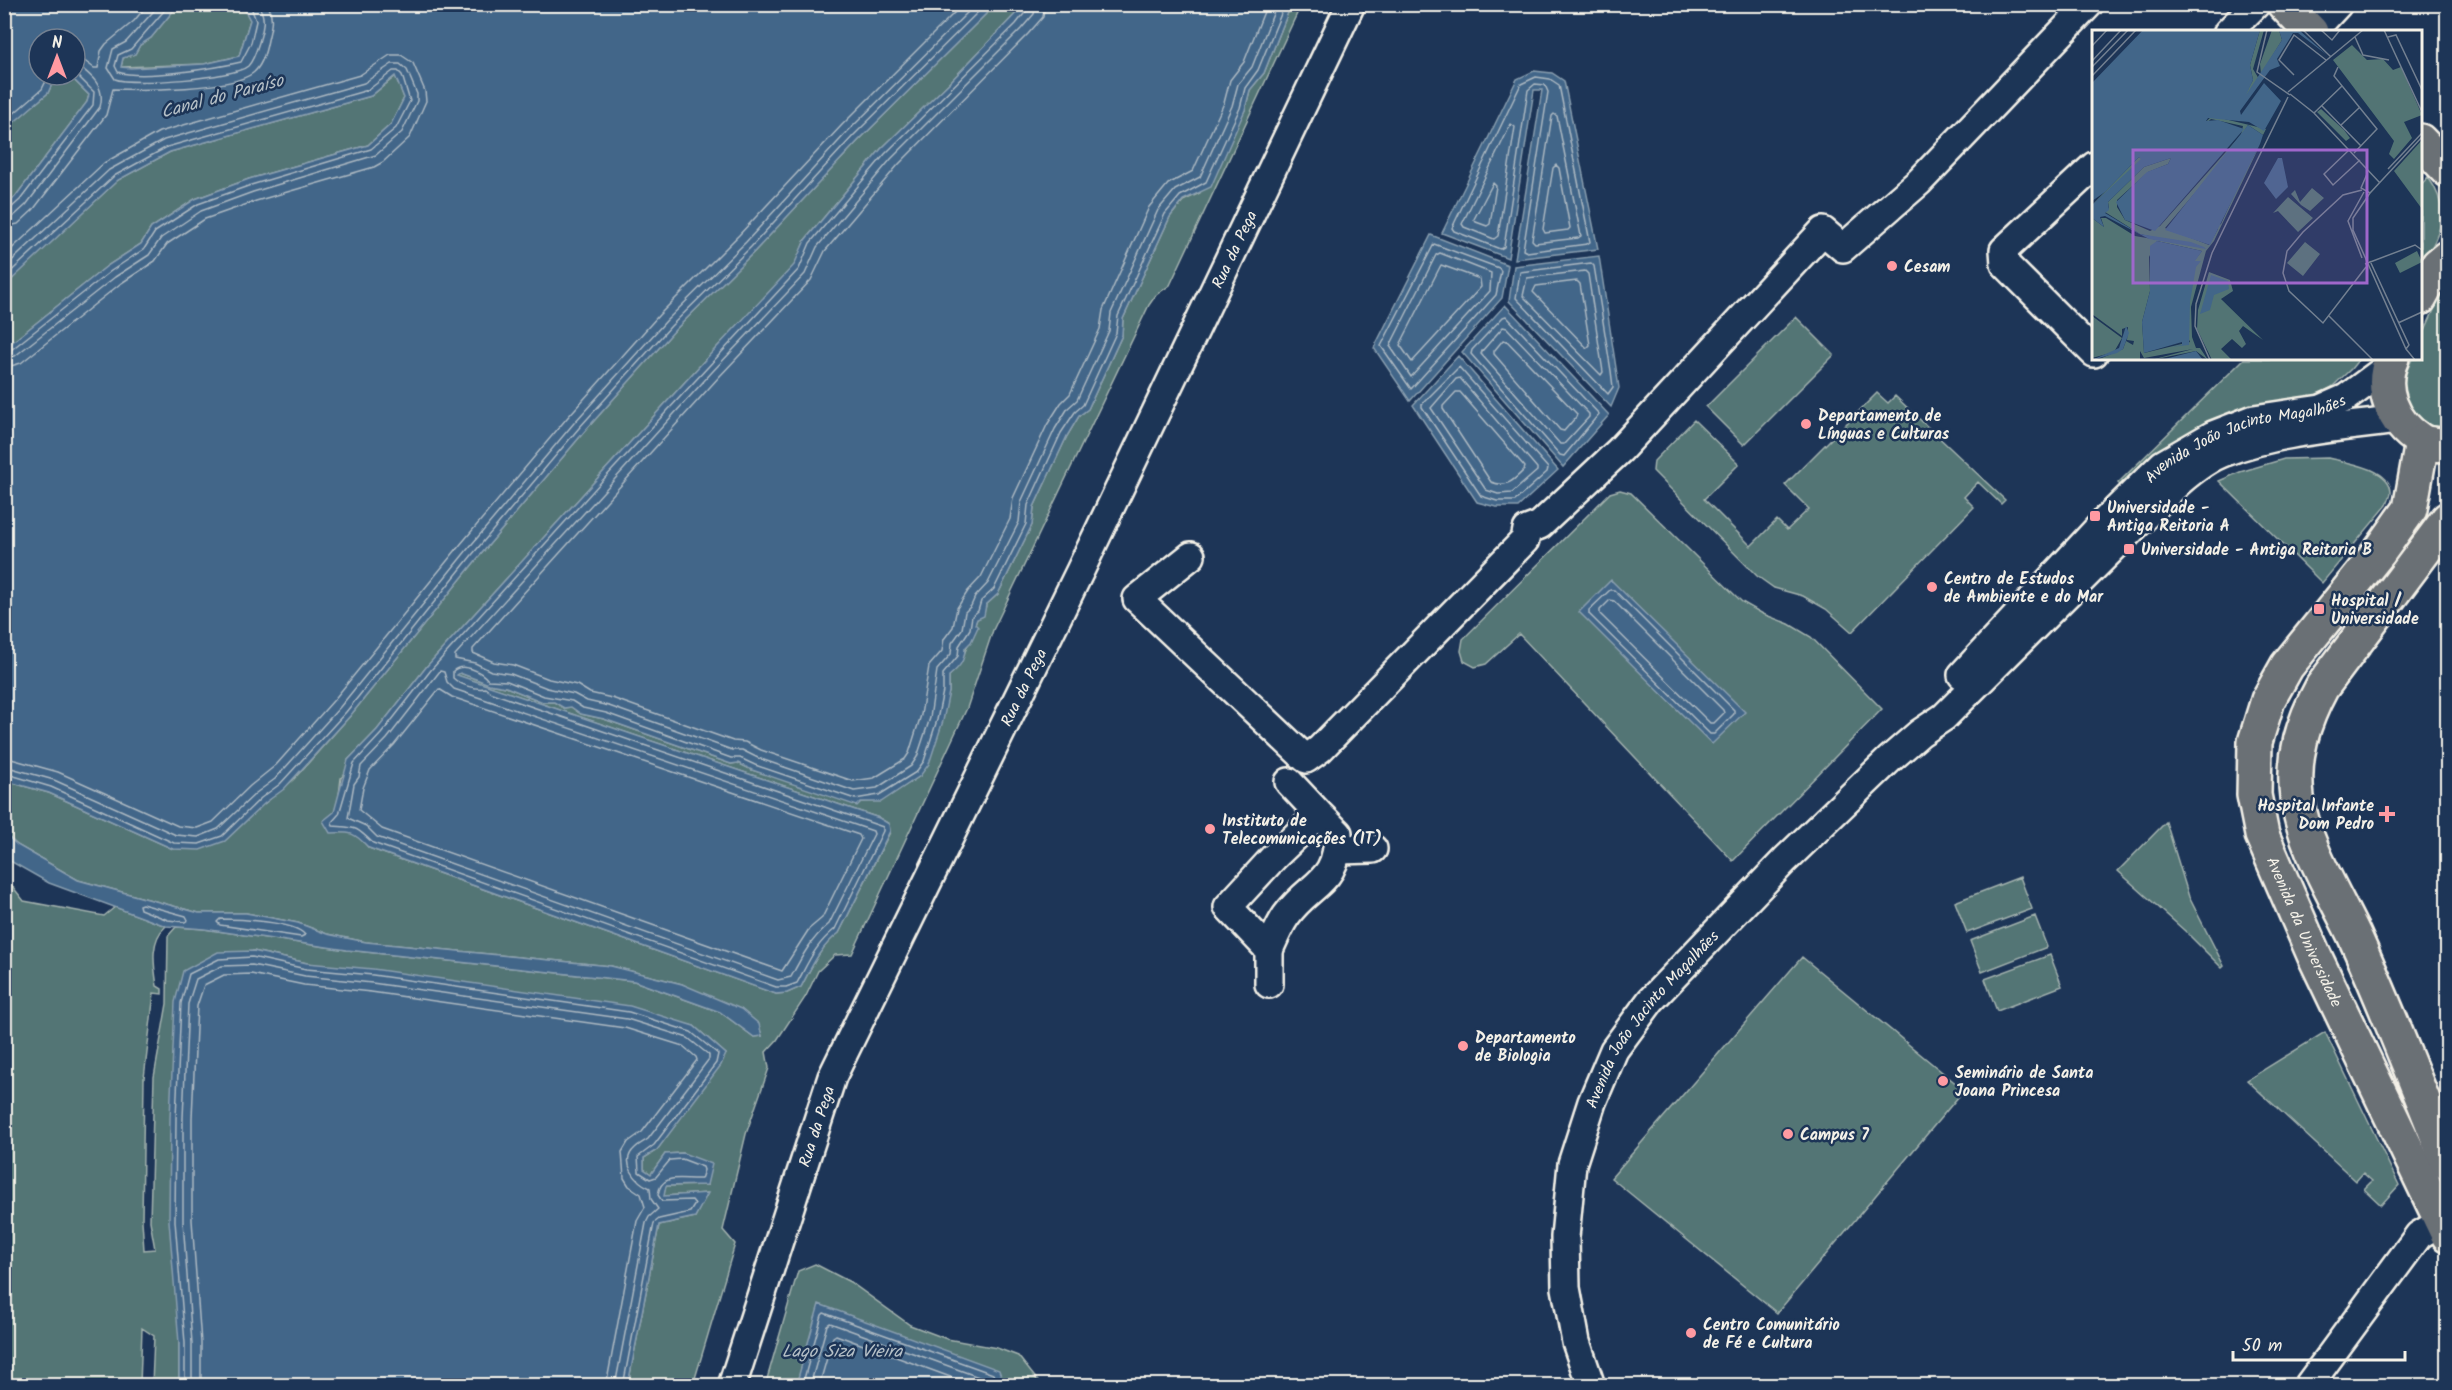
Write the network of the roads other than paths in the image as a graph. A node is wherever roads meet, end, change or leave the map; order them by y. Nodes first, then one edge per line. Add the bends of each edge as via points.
1 (1351, 4) edge
2 (2089, 4) edge
3 (2256, 4) edge
4 (2284, 4) edge
5 (2338, 4) edge
6 (2230, 30) edge
7 (2310, 30) edge
8 (2314, 30) edge
9 (2422, 142) edge
10 (2092, 168) edge
11 (2448, 170) edge
12 (2448, 257) edge
13 (2422, 296) edge
14 (2092, 351) edge
15 (2390, 362) edge
16 (2397, 420) junction
17 (2435, 444) edge
18 (2448, 519) edge
19 (1191, 556) dead end
20 (1920, 733) junction
21 (1289, 782) dead end
22 (1319, 814) junction
23 (1373, 849) dead end
24 (1338, 850) junction
25 (1269, 950) junction
26 (1269, 984) dead end
27 (2448, 1163) edge
28 (2437, 1183) edge
29 (2444, 1228) edge
30 (732, 1386) edge
31 (1591, 1386) edge
32 (2308, 1386) edge

1 - 30 street, Rua da Pega via 1075,582 832,1077
2 - 19 street via 1919,182 1843,248 1823,231 1620,450 1540,525 1527,530 1525,540 1306,759 1127,597
3 - 6 street
4 - 7 main road
5 - 8 street
9 - 11 main road
10 - 14 street via 2004,250 2005,264
12 - 13 main road via 2439,265
15 - 16 main road via 2388,399
15 - 20 street, Avenida João Jacinto Magalhães via 2346,398 2321,409 2254,419 2213,435 2163,464 2096,515 1932,706
16 - 17 main road
16 - 20 street, Avenida João Jacinto Magalhães via 2285,436 2225,452 2202,464 2172,489 1944,717
17 - 28 main road, Avenida da Universidade via 2410,509 2287,666 2268,700 2255,742 2254,795 2262,835 2314,955
18 - 27 main road via 2322,687 2307,714 2298,747 2297,796 2307,837 2360,950
20 - 31 street, Avenida João Jacinto Magalhães via 1785,860 1651,1000 1614,1050 1572,1164 1564,1237 1568,1299 1576,1342
21 - 22 street
22 - 24 street via 1338,833
22 - 25 street via 1228,907
23 - 24 street
24 - 25 street via 1333,868 1286,916
25 - 26 street
28 - 29 main road, Avenida da Universidade
29 - 32 street via 2419,1235

